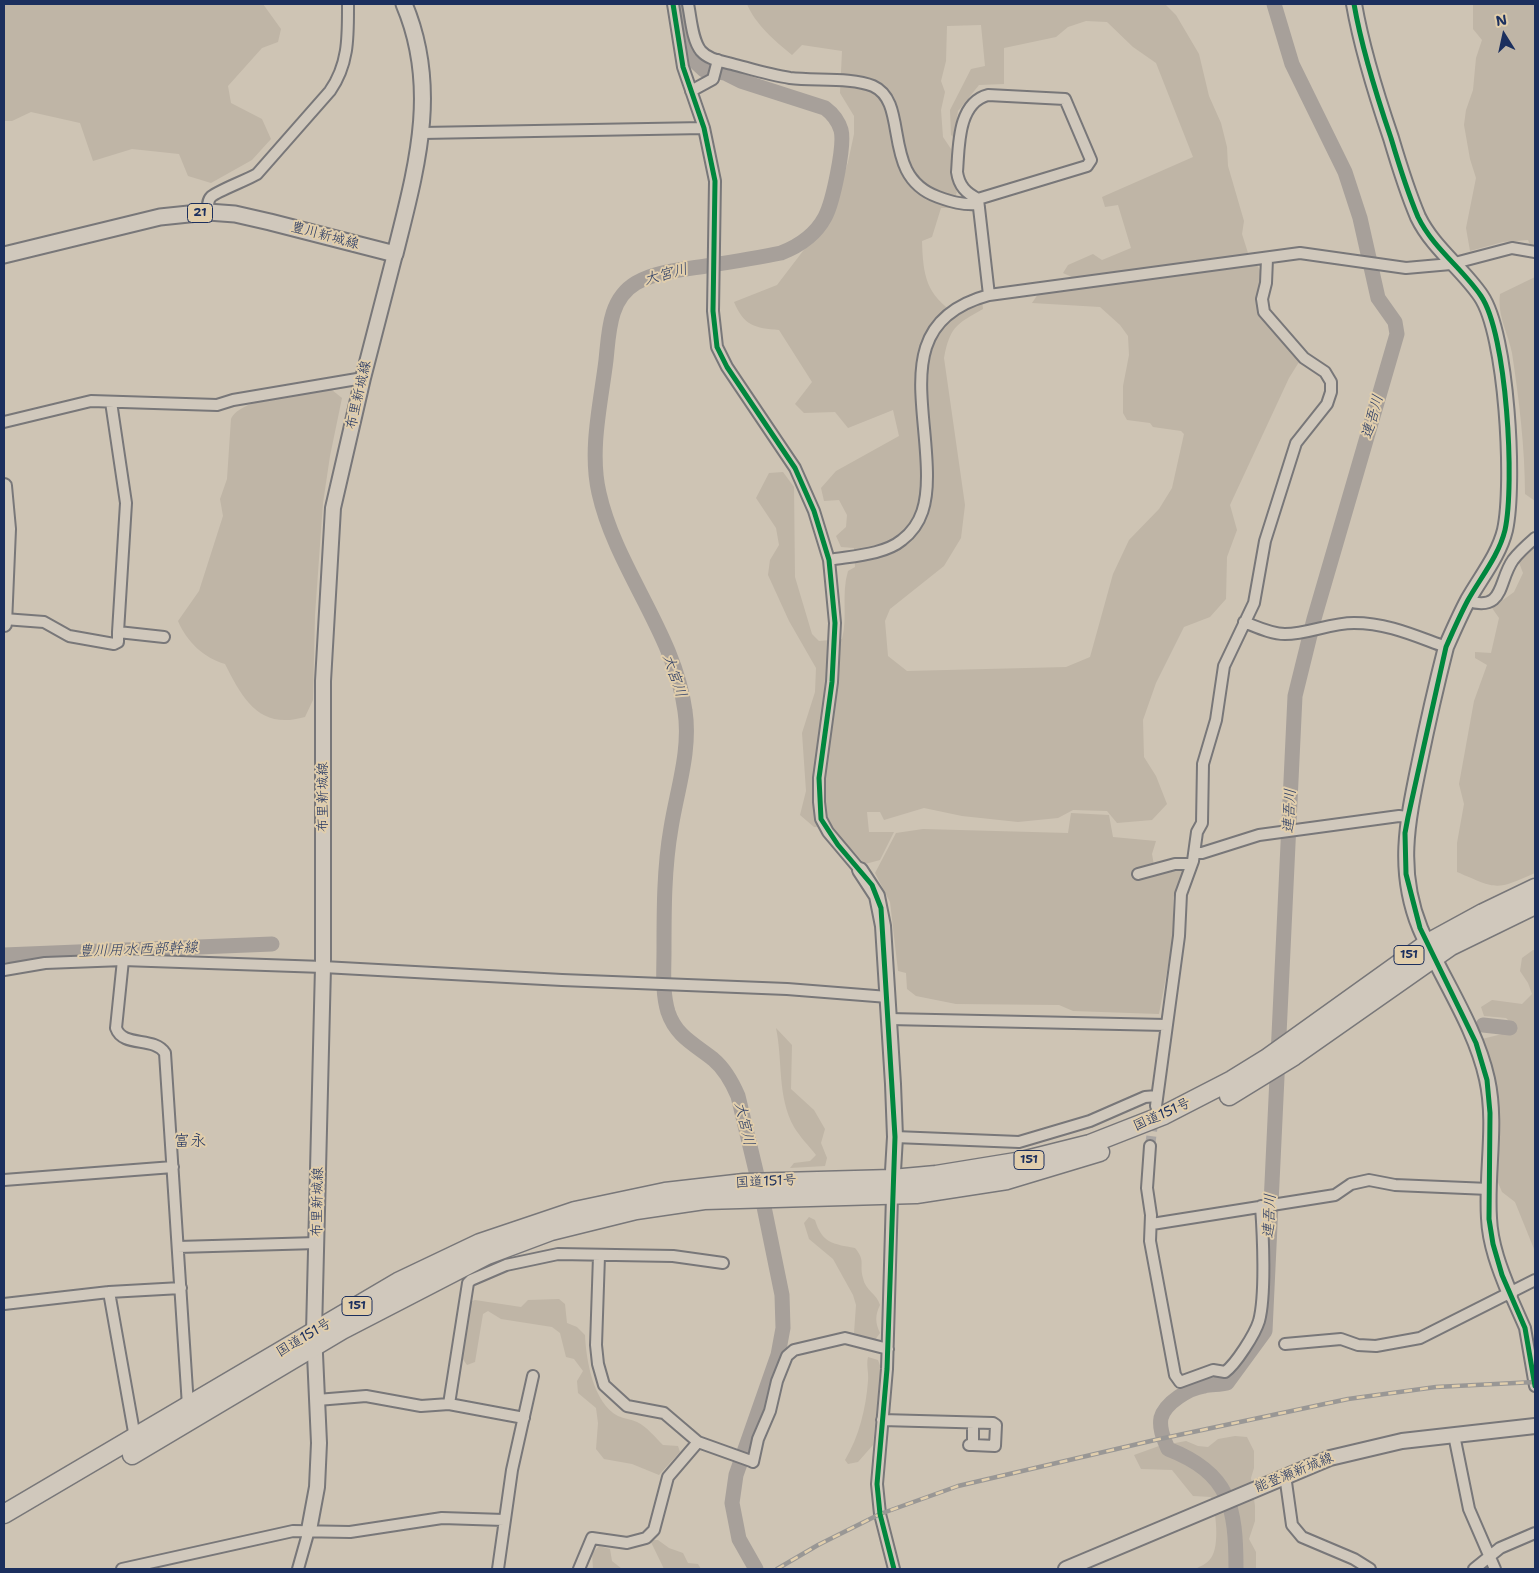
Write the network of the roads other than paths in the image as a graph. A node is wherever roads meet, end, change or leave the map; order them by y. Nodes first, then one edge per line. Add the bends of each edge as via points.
1 (348, 4) edge
2 (404, 4) edge
3 (673, 4) edge
4 (688, 4) edge
5 (1354, 4) edge
6 (717, 62) junction
7 (691, 91) junction
8 (704, 128) junction
9 (422, 134) junction
10 (978, 202) junction
11 (208, 212) junction
12 (1535, 252) edge
13 (395, 254) junction
14 (4, 255) edge
15 (1267, 259) junction
16 (1451, 264) junction
17 (989, 295) junction
18 (363, 378) junction
19 (111, 402) junction
20 (4, 422) edge
21 (4, 486) edge
22 (1535, 538) edge
23 (829, 560) junction
24 (1468, 601) junction
25 (4, 619) edge
26 (1244, 622) junction
27 (4, 624) edge
28 (118, 632) junction
29 (164, 636) dead end
30 (1446, 648) junction
31 (1408, 817) junction
32 (1194, 853) junction
33 (1191, 864) junction
34 (860, 870) joint
35 (1138, 874) dead end
36 (1535, 888) edge
37 (1535, 905) edge
38 (1431, 950) junction
39 (123, 960) junction
40 (323, 967) junction
41 (4, 970) edge
42 (888, 997) junction
43 (889, 1019) junction
44 (1166, 1026) junction
45 (895, 1137) junction
46 (1150, 1146) tunnel mouth
47 (173, 1167) junction
48 (4, 1180) edge
49 (892, 1188) junction
50 (1489, 1189) junction
51 (1263, 1206) junction
52 (1152, 1224) junction
53 (317, 1243) junction
54 (178, 1247) junction
55 (598, 1256) junction
56 (723, 1263) dead end
57 (1535, 1280) edge
58 (181, 1288) junction
59 (109, 1292) junction
60 (1510, 1294) junction
61 (4, 1304) edge
62 (314, 1340) junction
63 (1285, 1344) dead end
64 (888, 1349) junction
65 (533, 1376) dead end
66 (1535, 1386) edge
67 (317, 1400) junction
68 (450, 1404) junction
69 (188, 1406) junction
70 (524, 1418) junction
71 (882, 1420) junction
72 (973, 1423) junction
73 (1535, 1426) edge
74 (1454, 1435) junction
75 (140, 1436) junction
76 (698, 1442) junction
77 (1285, 1475) junction
78 (4, 1514) edge
79 (504, 1520) junction
80 (4, 1527) edge
81 (309, 1530) junction
82 (1535, 1533) edge
83 (1489, 1556) junction
84 (1092, 1565) edge
85 (122, 1569) edge
86 (298, 1569) edge
87 (498, 1569) edge
88 (579, 1569) edge
89 (894, 1569) edge
90 (1066, 1569) edge
91 (1370, 1569) edge
92 (1474, 1569) edge
93 (1495, 1569) edge

1 - 11 street via 348,42 340,78 257,174 212,195 208,201
2 - 9 main road via 415,38 422,77
3 - 7 street via 680,51
4 - 6 street via 696,43
5 - 16 street via 1374,89 1409,195 1419,219
6 - 7 street via 713,79
6 - 10 street via 782,77 874,86 885,96 892,112 903,164 912,181 923,192 962,206
7 - 8 street
8 - 9 street
8 - 23 street via 715,181 712,311 717,347 795,468 814,511
9 - 13 main road
10 - 10 street via 1087,166 1091,160 1065,99 988,95 981,97 965,115 958,180
10 - 17 street
11 - 13 main road, 豊川新城線 / 21 via 235,214
11 - 14 main road, 豊川新城線 / 21 via 160,217
12 - 16 street via 1512,248
13 - 18 street, 布里新城線
15 - 16 street via 1307,253 1406,268
15 - 17 street
15 - 26 street via 1262,300 1264,312 1304,358 1325,372 1331,382 1331,392 1327,404 1296,443 1265,542 1257,591
16 - 24 street via 1482,297 1497,335 1511,489 1504,532
17 - 23 street via 967,301 941,319 929,336 921,362 927,498 920,520 901,541 881,550
18 - 19 street via 217,405
18 - 40 street, 布里新城線 via 333,508 323,681
19 - 20 street via 91,401
19 - 28 street via 126,503
21 - 25 street via 8,529
22 - 24 street via 1513,560 1498,597 1478,604
23 - 34 street via 835,623 834,653 819,802 828,832
24 - 30 street
25 - 27 street
25 - 28 street via 39,621 70,636 114,644 118,642
26 - 30 street via 1284,634 1351,623 1383,625 1404,630
26 - 32 street via 1224,666 1216,720 1203,764 1204,815
28 - 29 street
30 - 31 street
31 - 32 street via 1259,835
31 - 38 street via 1406,874 1414,910
32 - 33 street
33 - 35 street via 1175,864
33 - 44 street via 1181,894 1179,936
34 - 42 street via 872,885 881,908
36 - 38 highway, 国道151号 / 151 via 1482,913
37 - 38 highway, 国道151号 / 151
38 - 49 highway, 国道151号 / 151 via 1294,1048 1169,1126 1087,1157 1007,1180
38 - 50 street via 1476,1043 1487,1080
39 - 40 street
39 - 41 street via 45,963
39 - 47 street via 116,1028 122,1037 159,1047 165,1053
40 - 42 street via 787,989
40 - 53 street, 布里新城線
42 - 43 street
43 - 44 street
43 - 45 street
44 - 45 street via 1157,1101 1145,1097 1090,1121 1019,1142
45 - 49 street
46 - 52 street via 1147,1188
47 - 48 street
47 - 54 street
49 - 62 highway, 国道151号 / 151 via 745,1190 550,1230 463,1267 342,1330
49 - 64 street
50 - 51 street via 1395,1185 1369,1180 1351,1184 1334,1195
50 - 60 street via 1493,1244
51 - 52 street
51 - 52 street via 1262,1291 1260,1319 1255,1332 1225,1372 1213,1370 1180,1382 1175,1374 1153,1266
53 - 54 street
53 - 62 street, 布里新城線
54 - 58 street
55 - 56 street via 673,1256
55 - 68 street via 545,1256 506,1265 468,1283
55 - 76 street via 596,1345 604,1385 627,1406 664,1413
57 - 60 street
58 - 59 street
58 - 69 street
59 - 61 street
59 - 75 street via 134,1432
60 - 63 street via 1420,1338 1376,1346 1334,1339
60 - 66 street via 1525,1328
62 - 67 street, 布里新城線
62 - 69 highway, 国道151号 / 151
62 - 80 highway, 国道151号 / 151
64 - 71 street
64 - 76 street via 845,1338 794,1350 787,1356 777,1380 753,1462
65 - 70 street
67 - 68 street via 355,1395 421,1406
67 - 81 street, 布里新城線 via 317,1487
68 - 70 street
69 - 75 highway, 国道151号 / 151
70 - 79 street
71 - 72 street
71 - 89 street via 877,1484 880,1514
72 - 72 street via 996,1425 995,1446 971,1445
73 - 74 street, 能登瀬新城線
74 - 77 street, 能登瀬新城線 via 1374,1446
74 - 83 street via 1469,1509
75 - 78 highway, 国道151号 / 151
76 - 88 street via 668,1477 654,1530 646,1538 627,1543 592,1538
77 - 84 street, 能登瀬新城線
77 - 91 street via 1292,1525 1296,1532 1302,1538
79 - 81 street via 442,1518 350,1532
79 - 87 street
81 - 85 street
81 - 86 street
82 - 83 street via 1512,1541
83 - 92 street
83 - 93 street
84 - 90 street, 能登瀬新城線

